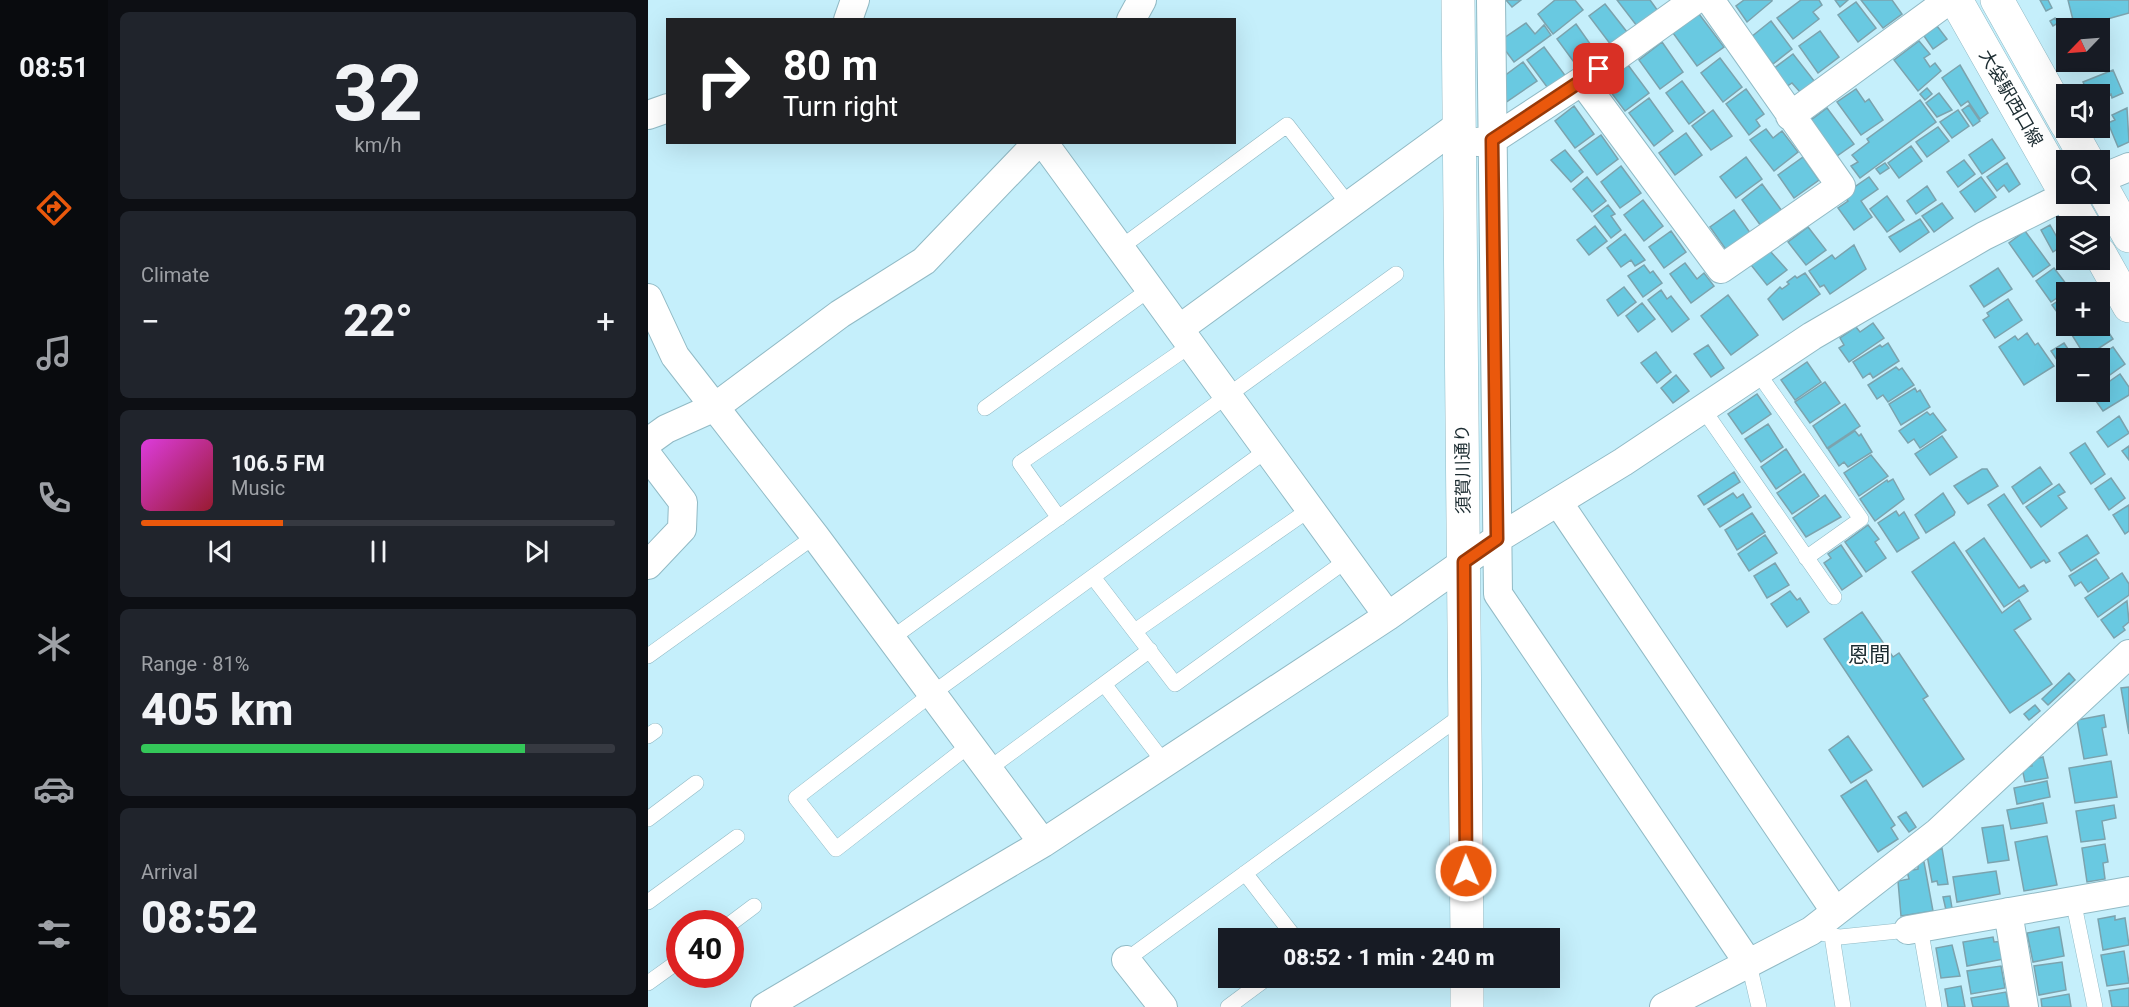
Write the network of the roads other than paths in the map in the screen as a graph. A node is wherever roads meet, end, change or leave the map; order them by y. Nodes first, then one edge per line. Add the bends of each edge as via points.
1 (855, 0) edge
2 (1142, 0) edge
3 (1458, 0) edge
4 (1491, 0) edge
5 (1695, 0) edge
6 (1710, 0) edge
7 (1949, 0) edge
8 (1956, 0) edge
9 (1997, 0) edge
10 (849, 18) edge
11 (1132, 18) edge
12 (1582, 81) junction
13 (2056, 105) edge
14 (666, 109) edge
15 (648, 114) edge
16 (1791, 116) junction
17 (1459, 135) junction
18 (1492, 140) junction
19 (1036, 144) edge
20 (1044, 144) edge
21 (2129, 167) edge
22 (2110, 175) edge
23 (2056, 176) edge
24 (2056, 200) edge
25 (2110, 202) edge
26 (1349, 205) junction
27 (2129, 236) edge
28 (1120, 248) junction
29 (2109, 270) edge
30 (1396, 274) dead end
31 (1150, 289) junction
32 (648, 298) edge
33 (2129, 306) edge
34 (1185, 337) junction
35 (1758, 373) junction
36 (1228, 396) junction
37 (715, 408) junction
38 (985, 408) dead end
39 (1703, 409) junction
40 (648, 442) edge
41 (1267, 450) junction
42 (648, 456) edge
43 (1558, 502) junction
44 (1310, 509) junction
45 (1059, 518) junction
46 (815, 536) junction
47 (1497, 539) junction
48 (1806, 558) junction
49 (1347, 560) junction
50 (1464, 562) junction
51 (648, 565) edge
52 (1093, 576) junction
53 (1834, 597) dead end
54 (1388, 616) junction
55 (1135, 631) junction
56 (892, 638) junction
57 (1150, 650) junction
58 (2129, 654) edge
59 (648, 656) edge
60 (1104, 684) junction
61 (933, 693) junction
62 (1465, 713) junction
63 (971, 744) junction
64 (1163, 761) junction
65 (990, 768) junction
66 (696, 783) dead end
67 (648, 819) edge
68 (737, 837) dead end
69 (1043, 843) junction
70 (1245, 873) junction
71 (2129, 891) edge
72 (2073, 900) junction
73 (648, 902) edge
74 (754, 906) dead end
75 (2008, 912) junction
76 (744, 914) edge
77 (1826, 926) junction
78 (1288, 928) edge
79 (1467, 928) edge
80 (1914, 929) junction
81 (1126, 960) joint
82 (1749, 964) junction
83 (666, 970) edge
84 (648, 983) edge
85 (1254, 988) edge
86 (1467, 988) edge
87 (765, 1007) edge
88 (1163, 1007) edge
89 (1228, 1007) edge
90 (1467, 1007) edge
91 (1664, 1007) edge
92 (1759, 1007) edge
93 (1844, 1007) edge
94 (1934, 1007) edge
95 (2024, 1007) edge
96 (2095, 1007) edge

1 - 10 street
2 - 11 street
3 - 17 street, 須賀川通り
4 - 18 street
5 - 12 street
6 - 16 street
7 - 16 street
8 - 23 street, 大袋駅西口線
9 - 13 street, 大袋駅西口線
12 - 16 street via 1721,269 1841,186
12 - 18 street
14 - 15 street
17 - 18 street
17 - 26 street
17 - 50 street, 須賀川通り
18 - 47 street
19 - 37 street via 924,261 840,314
20 - 28 street
21 - 22 street
24 - 35 street via 1984,236 1812,336
25 - 27 street
26 - 28 lane via 1287,125
26 - 34 street
28 - 31 street
29 - 33 street
30 - 36 lane
31 - 34 street
31 - 38 lane
32 - 37 street via 675,356
34 - 36 street
34 - 45 lane via 1020,464
35 - 39 street
35 - 48 lane via 1861,519
36 - 41 street
36 - 45 lane
37 - 40 street via 666,429
37 - 46 street
39 - 43 street
39 - 48 lane
41 - 44 street
41 - 52 lane
42 - 51 street via 682,502 681,529
43 - 47 street
43 - 77 street
44 - 49 street
44 - 55 lane
45 - 56 lane
46 - 56 street
46 - 59 lane
47 - 50 street
47 - 82 street via 1498,594
48 - 53 lane
49 - 54 street
49 - 57 lane via 1175,684
50 - 54 street
50 - 62 street, 須賀川通り
52 - 55 lane
52 - 61 lane
54 - 64 street
55 - 57 lane
56 - 61 street
57 - 60 lane
58 - 77 street via 1938,832
60 - 64 lane
60 - 65 lane
61 - 63 street
61 - 63 lane via 796,798 836,849
62 - 70 lane
62 - 79 street, 須賀川通り
63 - 65 street
64 - 69 street
65 - 69 street
66 - 67 lane
68 - 73 lane
69 - 87 street
70 - 78 lane
70 - 81 lane
71 - 72 street
72 - 75 street
72 - 96 lane
74 - 76 lane
75 - 80 street
75 - 95 street
77 - 80 lane via 1840,938
77 - 82 street
77 - 93 lane
80 - 94 lane
81 - 88 street
82 - 91 street
82 - 92 lane
83 - 84 lane
85 - 89 lane
86 - 90 street

